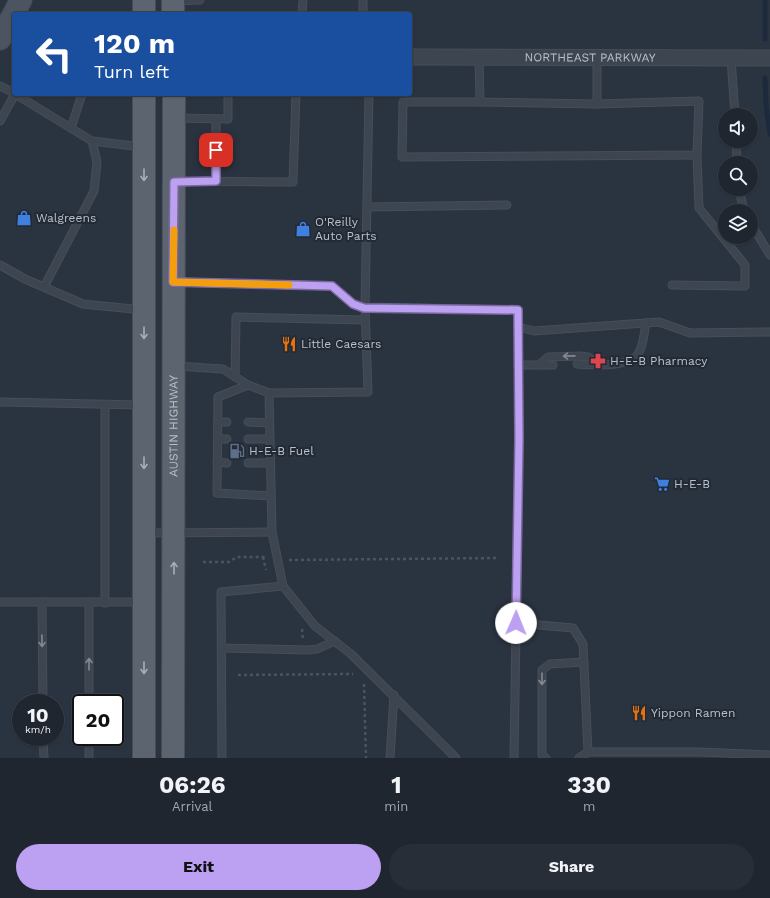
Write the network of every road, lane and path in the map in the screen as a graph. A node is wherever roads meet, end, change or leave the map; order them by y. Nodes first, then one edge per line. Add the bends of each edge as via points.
1 (21, 0) edge
2 (144, 0) edge
3 (200, 0) edge
4 (303, 0) edge
5 (363, 0) edge
6 (173, 5) edge
7 (15, 12) edge
8 (144, 12) edge
9 (302, 12) edge
10 (363, 12) edge
11 (12, 17) edge
12 (0, 39) edge
13 (412, 57) edge
14 (478, 57) junction
15 (597, 57) junction
16 (731, 58) junction
17 (770, 58) edge
18 (0, 86) edge
19 (12, 92) edge
20 (14, 96) edge
21 (81, 96) edge
22 (144, 96) edge
23 (174, 96) edge
24 (228, 96) edge
25 (296, 96) edge
26 (369, 96) edge
27 (26, 97) edge
28 (480, 102) junction
29 (597, 104) junction
30 (735, 108) edge
31 (174, 118) junction
32 (216, 119) junction
33 (0, 121) edge
34 (71, 128) junction
35 (92, 141) junction
36 (144, 147) junction
37 (697, 155) junction
38 (216, 181) junction
39 (174, 182) junction
40 (507, 205) dead end
41 (367, 207) junction
42 (758, 235) edge
43 (770, 255) edge
44 (0, 265) edge
45 (173, 282) junction
46 (672, 285) dead end
47 (44, 287) junction
48 (364, 308) junction
49 (144, 310) junction
50 (365, 320) junction
51 (646, 323) junction
52 (518, 327) junction
53 (770, 332) edge
54 (577, 364) dead end
55 (518, 365) junction
56 (539, 365) junction
57 (553, 365) dead end
58 (599, 365) junction
59 (174, 366) junction
60 (235, 377) junction
61 (248, 385) junction
62 (269, 393) junction
63 (0, 402) edge
64 (105, 405) junction
65 (144, 405) junction
66 (218, 422) junction
67 (227, 422) dead end
68 (248, 422) dead end
69 (269, 423) junction
70 (218, 439) junction
71 (227, 439) dead end
72 (270, 439) junction
73 (248, 440) dead end
74 (217, 462) junction
75 (226, 463) dead end
76 (248, 463) dead end
77 (270, 463) junction
78 (271, 496) junction
79 (272, 532) junction
80 (144, 533) junction
81 (174, 534) junction
82 (498, 558) dead end
83 (287, 560) dead end
84 (203, 562) dead end
85 (267, 574) dead end
86 (283, 586) junction
87 (0, 602) edge
88 (42, 602) junction
89 (89, 602) junction
90 (105, 602) junction
91 (144, 602) junction
92 (516, 623) junction
93 (335, 641) junction
94 (221, 648) junction
95 (584, 662) junction
96 (358, 674) dead end
97 (238, 675) dead end
98 (363, 678) dead end
99 (43, 694) edge
100 (89, 694) edge
101 (394, 695) junction
102 (174, 726) junction
103 (43, 746) edge
104 (89, 746) edge
105 (588, 752) junction
106 (654, 755) edge
107 (770, 755) edge
108 (44, 758) edge
109 (89, 758) edge
110 (144, 758) edge
111 (173, 758) edge
112 (222, 758) edge
113 (366, 758) edge
114 (390, 758) edge
115 (456, 758) edge
116 (514, 758) edge
117 (546, 758) edge
118 (579, 758) edge

1 - 7 main road
2 - 8 main road
3 - 6 lane
4 - 9 lane
5 - 10 lane
11 - 12 main road
13 - 14 street, NORTHEAST PARKWAY
14 - 15 street, NORTHEAST PARKWAY
14 - 28 lane
15 - 16 street, NORTHEAST PARKWAY
15 - 29 lane
16 - 17 street, NORTHEAST PARKWAY
16 - 30 lane
18 - 19 lane
20 - 33 lane
21 - 34 lane
22 - 36 main road
23 - 31 main road, AUSTIN HIGHWAY
24 - 32 lane via 228,119
25 - 38 lane via 293,182
26 - 41 lane
27 - 34 lane
28 - 29 lane
28 - 37 lane via 403,102 402,157
29 - 37 lane via 698,102
31 - 32 lane
31 - 39 main road, AUSTIN HIGHWAY
32 - 38 lane
34 - 35 lane
35 - 36 lane
35 - 47 lane via 97,162 94,191
36 -> 49 main road
37 - 46 lane via 699,208 745,265 745,286
38 - 39 lane
39 - 45 main road, AUSTIN HIGHWAY
40 - 41 lane
41 - 48 lane
42 - 43 lane
44 - 47 lane
45 - 48 lane via 332,286 353,304
45 - 59 main road, AUSTIN HIGHWAY
47 - 49 lane via 83,304
48 - 50 lane
48 - 52 lane via 518,310
49 -> 65 main road
50 - 60 lane via 236,317
50 - 62 lane via 368,392
51 - 52 lane via 534,331
51 - 53 lane via 659,322 690,333
51 - 58 lane via 638,354 622,362
52 - 55 lane
54 - 58 lane
55 - 56 lane
55 - 92 lane
56 - 57 lane
58 -> 56 lane via 588,357 580,356 548,357
59 - 60 lane via 222,369
59 - 81 main road, AUSTIN HIGHWAY
60 - 61 lane
61 - 62 lane
61 - 66 lane via 218,397
62 - 69 lane
63 - 64 lane
64 - 65 lane
64 - 90 lane
65 -> 80 main road
66 - 67 lane
66 - 70 lane
68 - 69 lane
69 - 72 lane
70 - 71 lane
70 - 74 lane
72 - 73 lane
72 - 77 lane
74 - 75 lane
74 - 78 lane via 217,493
76 - 77 lane
77 - 78 lane
78 - 79 lane
79 - 81 lane
79 - 86 lane
80 - 81 lane
80 - 91 main road
102 -> 81 main road, AUSTIN HIGHWAY
82 - 83 path
84 - 85 path via 229,562 237,557 264,557
86 - 93 lane via 315,626
86 - 94 lane via 221,592
87 - 88 lane
88 - 89 lane
88 -> 99 lane
89 - 90 lane
100 -> 89 lane
90 - 91 lane
91 - 102 main road via 158,606 165,614 165,709
91 -> 110 main road
92 - 95 lane via 573,628 583,644
92 - 116 lane
93 - 94 lane via 308,650
93 - 101 lane
94 - 112 lane
95 - 105 lane
95 -> 117 lane via 550,664 542,670 542,755
96 - 97 path
98 - 113 path
101 - 114 lane
101 - 115 lane
102 - 111 main road, AUSTIN HIGHWAY
103 - 108 lane
104 - 109 lane
105 - 106 lane
105 - 118 lane
106 - 107 lane

